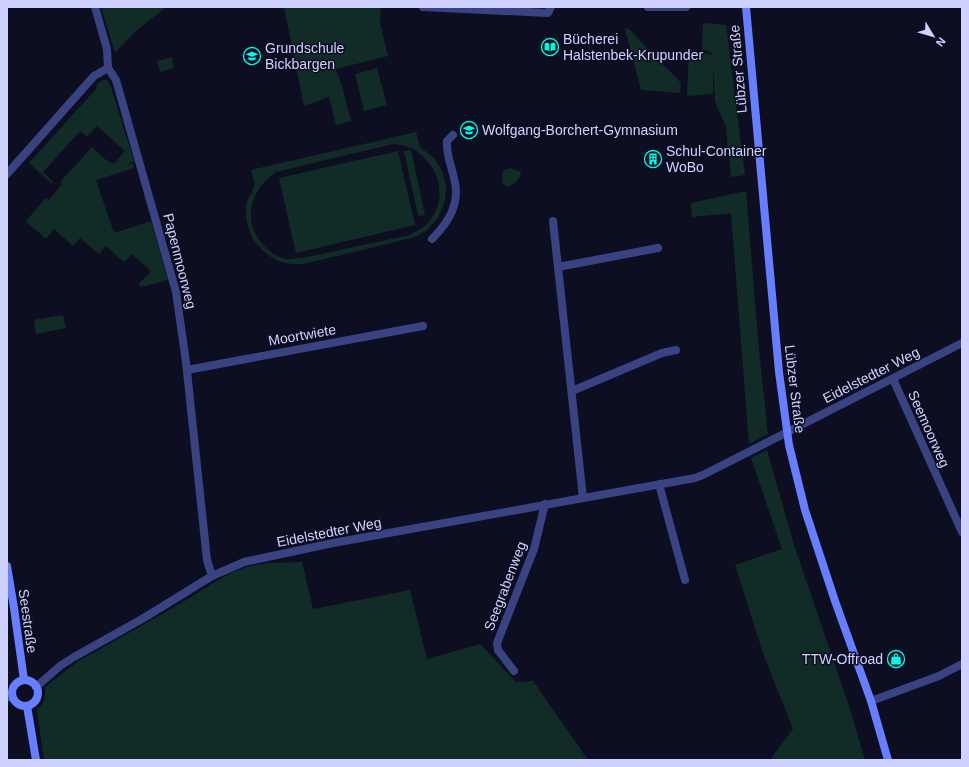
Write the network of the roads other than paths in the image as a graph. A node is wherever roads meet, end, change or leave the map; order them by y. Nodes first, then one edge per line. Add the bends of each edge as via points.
1 (95, 7) edge
2 (423, 7) edge
3 (551, 7) edge
4 (648, 7) edge
5 (686, 7) edge
6 (746, 7) edge
7 (108, 68) junction
8 (453, 135) dead end
9 (7, 174) edge
10 (553, 221) dead end
11 (432, 239) dead end
12 (658, 248) dead end
13 (558, 267) junction
14 (423, 326) dead end
15 (962, 343) edge
16 (676, 350) dead end
17 (187, 370) junction
18 (893, 379) junction
19 (572, 391) junction
20 (787, 432) junction
21 (659, 484) junction
22 (583, 498) junction
23 (545, 504) junction
24 (962, 532) edge
25 (7, 566) edge
26 (212, 576) junction
27 (685, 580) dead end
28 (962, 664) edge
29 (514, 671) dead end
30 (24, 680) junction
31 (36, 687) junction
32 (9, 696) edge
33 (871, 701) junction
34 (27, 706) junction
35 (36, 760) edge
36 (888, 760) edge

1 - 7 street, Papenmoorweg via 107,49
2 - 3 street via 548,13
4 - 5 street
6 - 20 street, Lübzer Straße via 779,372
7 - 9 street via 94,76
7 - 17 street, Papenmoorweg via 116,80 172,274
8 - 11 street via 446,141 446,151 454,179 455,200 450,218
10 - 13 street
12 - 13 street
13 - 19 street
14 - 17 street, Moortwiete
15 - 18 street, Eidelstedter Weg
16 - 19 street via 662,353
17 - 26 street, Papenmoorweg via 205,548
18 - 20 street, Eidelstedter Weg
18 - 24 street, Seemoorweg
19 - 22 street
20 - 21 street, Eidelstedter Weg via 703,475
20 - 33 street, Lübzer Straße via 805,510
21 - 22 street, Eidelstedter Weg
21 - 27 street
22 - 23 street, Eidelstedter Weg
23 - 26 street, Eidelstedter Weg via 256,559
23 - 29 street, Seegrabenweg via 534,549 497,643 498,650
25 - 30 street, Seestraße
26 - 31 street, Eidelstedter Weg via 69,660
28 - 33 street via 939,676
30 - 31 street
30 - 32 street via 14,685
31 - 34 street via 38,697
32 - 34 street via 17,704
33 - 36 street, Lübzer Straße
34 - 35 street

